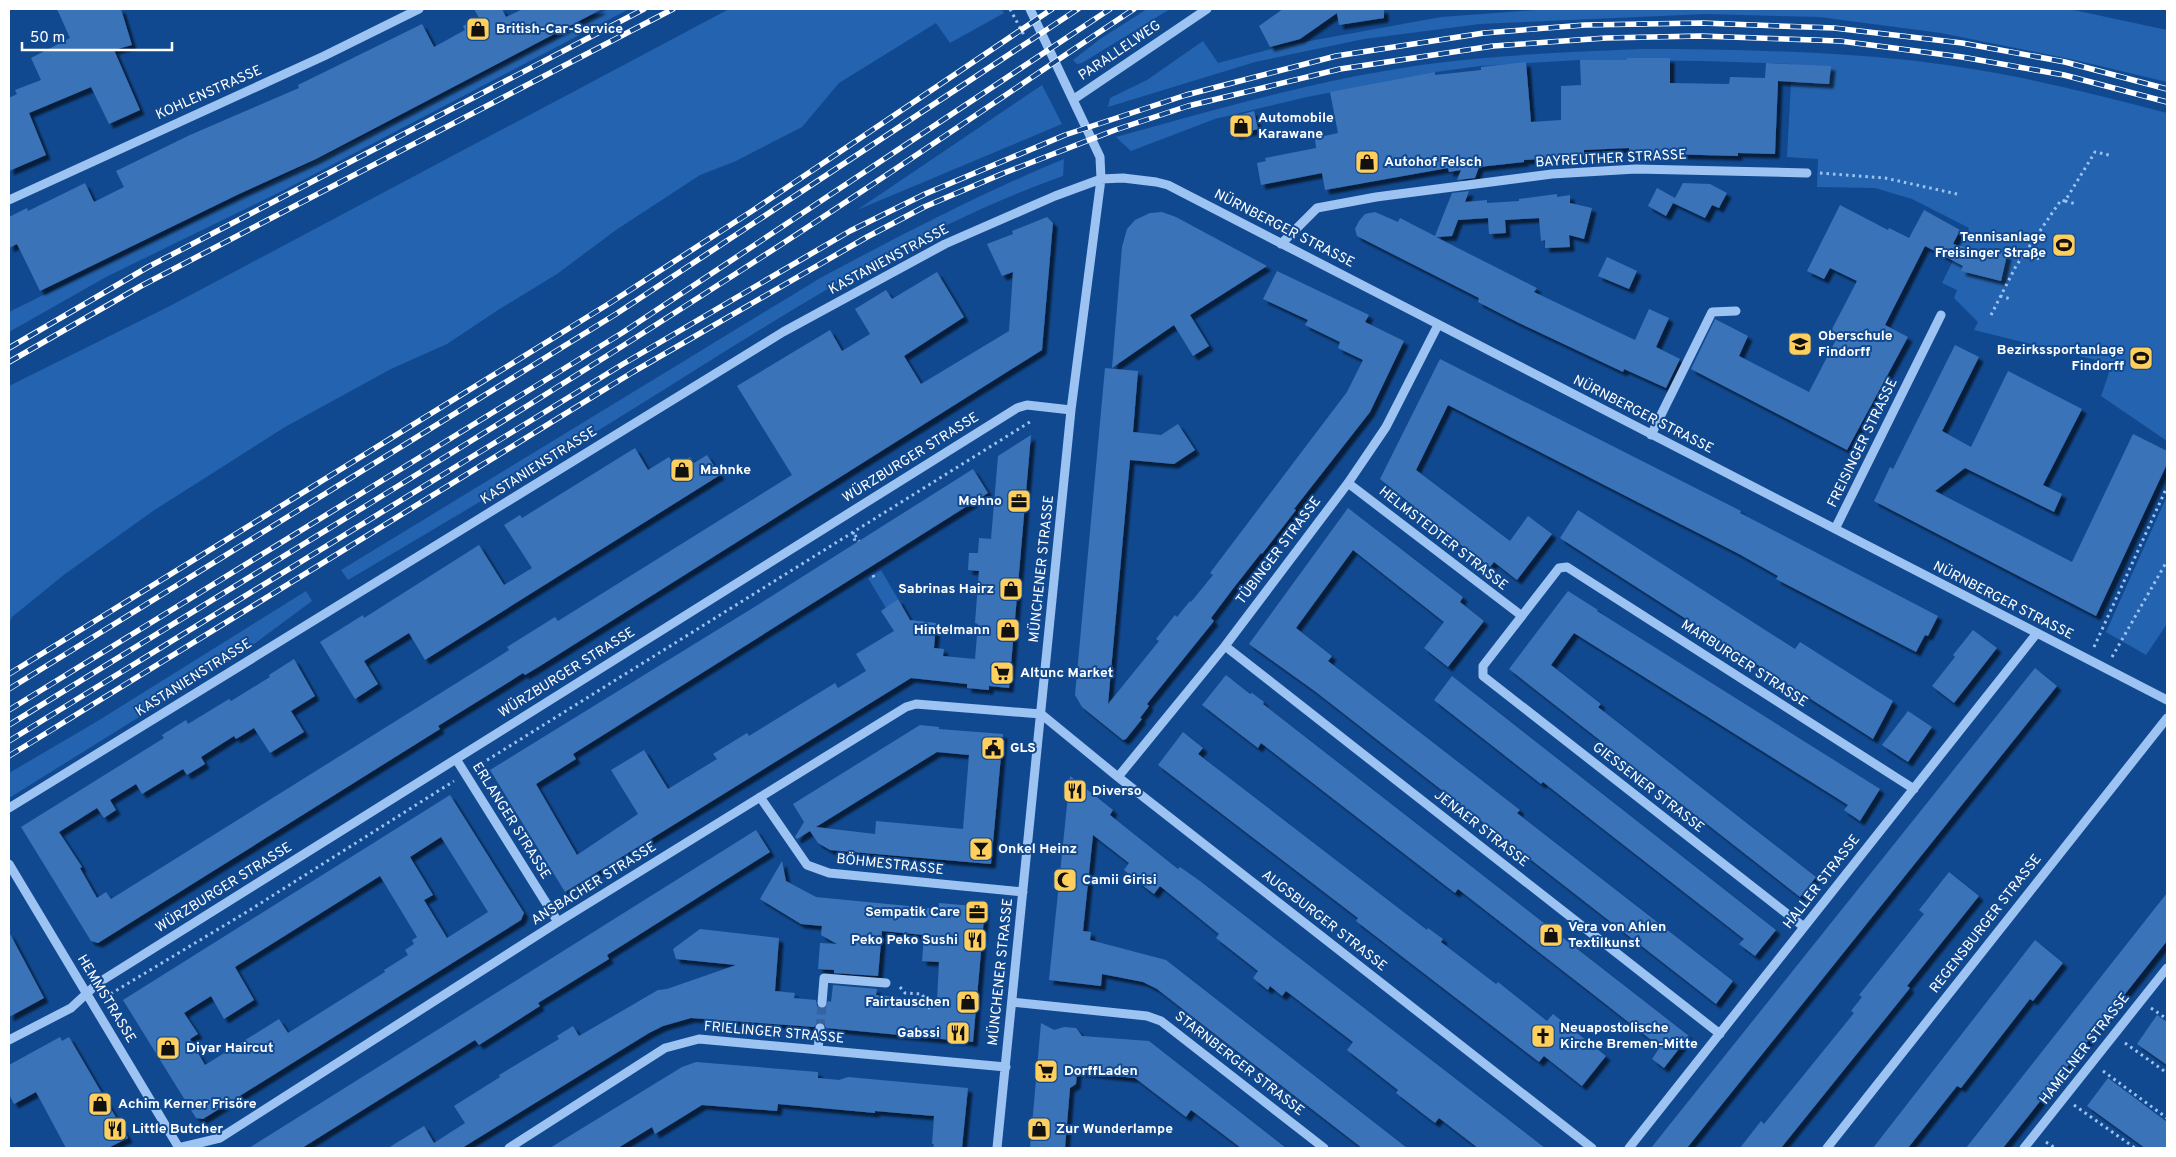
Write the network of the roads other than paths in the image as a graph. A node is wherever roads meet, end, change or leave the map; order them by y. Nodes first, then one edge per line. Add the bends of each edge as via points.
1 (419, 9) edge
2 (1030, 9) edge
3 (1207, 9) edge
4 (1074, 99) junction
5 (1807, 173) road end
6 (1100, 179) junction
7 (9, 200) edge
8 (1281, 244) junction
9 (1736, 311) dead end
10 (1941, 315) dead end
11 (1438, 325) junction
12 (1071, 410) junction
13 (1650, 435) junction
14 (1348, 482) junction
15 (1835, 530) junction
16 (1522, 616) junction
17 (2037, 633) junction
18 (1225, 646) junction
19 (2167, 700) edge
20 (1041, 714) junction
21 (2167, 718) edge
22 (456, 760) junction
23 (1118, 777) junction
24 (1914, 789) junction
25 (760, 797) junction
26 (9, 808) edge
27 (9, 864) edge
28 (1023, 892) junction
29 (558, 922) junction
30 (1804, 927) junction
31 (2167, 968) edge
32 (886, 983) road end
33 (88, 994) junction
34 (1012, 1002) junction
35 (822, 1003) tunnel mouth
36 (820, 1028) tunnel mouth
37 (1720, 1034) junction
38 (9, 1040) edge
39 (818, 1050) junction
40 (1006, 1067) junction
41 (178, 1148) edge
42 (509, 1148) edge
43 (997, 1148) edge
44 (1324, 1148) edge
45 (1592, 1148) edge
46 (1629, 1148) edge
47 (1827, 1148) edge
48 (2024, 1148) edge

1 - 7 street, KOHLENSTRASSE
2 - 4 street, MÜNCHENER STRASSE
3 - 4 street, PARALLELWEG
4 - 6 street, MÜNCHENER STRASSE via 1100,157
5 - 8 street, BAYREUTHER STRASSE via 1713,169 1552,174 1386,195 1317,208
6 - 8 street, NÜRNBERGER STRASSE via 1123,178 1168,185
6 - 12 street, MÜNCHENER STRASSE
6 - 26 street, KASTANIENSTRASSE via 945,244 783,332
8 - 11 street, NÜRNBERGER STRASSE
9 - 13 street via 1712,312
10 - 15 street, FREISINGER STRASSE
11 - 13 street, NÜRNBERGER STRASSE
11 - 14 street, TÜBINGER STRASSE via 1386,427
12 - 20 street, MÜNCHENER STRASSE
12 - 22 street, WÜRZBURGER STRASSE via 1027,405 1017,408
13 - 15 street, NÜRNBERGER STRASSE
14 - 16 street, HELMSTEDTER STRASSE
14 - 18 street, TÜBINGER STRASSE
15 - 17 street, NÜRNBERGER STRASSE
16 - 24 street, MARBURGER STRASSE via 1559,568 1567,567
16 - 30 street, GIESSENER STRASSE via 1483,666 1483,676
17 - 19 street, NÜRNBERGER STRASSE
17 - 24 street, HALLER STRASSE
18 - 23 street, TÜBINGER STRASSE
18 - 37 street, JENAER STRASSE
20 - 23 street, AUGSBURGER STRASSE
20 - 25 street, ANSBACHER STRASSE via 916,704 906,707
20 - 28 street, MÜNCHENER STRASSE
21 - 47 street, REGENSBURGER STRASSE
22 - 29 street, ERLANGER STRASSE
22 - 33 street, WÜRZBURGER STRASSE via 98,983
23 - 45 street, AUGSBURGER STRASSE
24 - 30 street, HALLER STRASSE
25 - 28 street, BÖHMESTRASSE via 807,865 829,873
25 - 29 street, ANSBACHER STRASSE
27 - 33 street, HEMMSTRASSE
28 - 34 street, MÜNCHENER STRASSE
29 - 41 street, ANSBACHER STRASSE via 220,1138
30 - 37 street, HALLER STRASSE
31 - 48 street, HAMELNER STRASSE
32 - 35 street via 824,978
33 - 38 street, WÜRZBURGER STRASSE via 71,1008
33 - 41 street, HEMMSTRASSE
34 - 40 street, MÜNCHENER STRASSE
34 - 44 street, STARNBERGER STRASSE via 1147,1016 1161,1021
36 - 39 street
37 - 46 street, HALLER STRASSE
39 - 40 street, FRIELINGER STRASSE
39 - 42 street, FRIELINGER STRASSE via 699,1039 682,1042 665,1048
40 - 43 street, MÜNCHENER STRASSE

